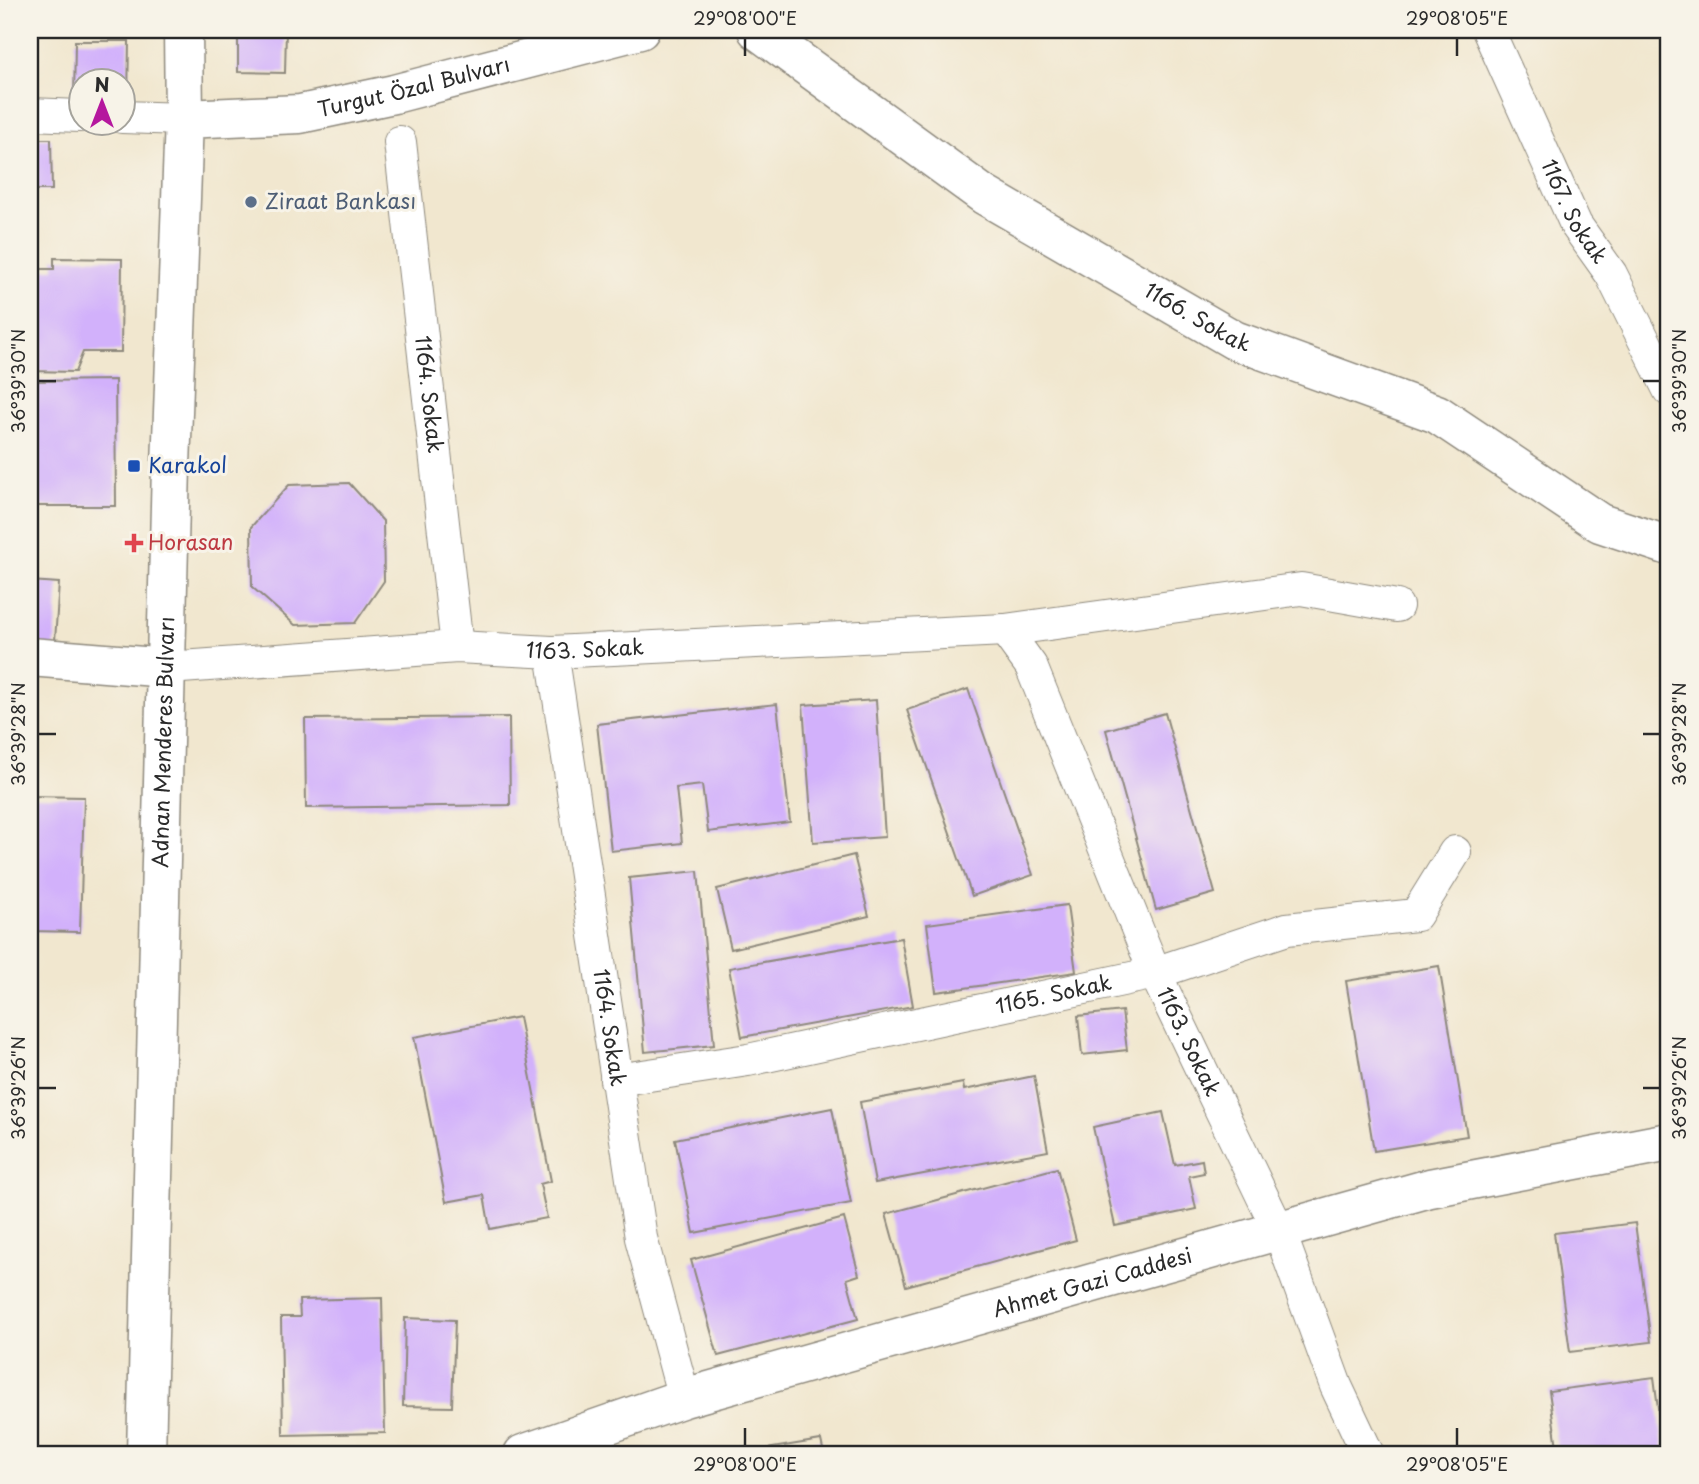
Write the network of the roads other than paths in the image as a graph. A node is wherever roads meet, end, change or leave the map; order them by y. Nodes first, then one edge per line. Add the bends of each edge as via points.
1 (183, 30) edge
2 (640, 30) edge
3 (757, 30) edge
4 (1488, 30) edge
5 (602, 34) edge
6 (30, 114) edge
7 (66, 115) edge
8 (136, 118) edge
9 (184, 120) junction
10 (400, 142) dead end
11 (1669, 390) edge
12 (1669, 546) edge
13 (1397, 606) dead end
14 (1004, 630) junction
15 (457, 647) junction
16 (552, 652) junction
17 (30, 657) edge
18 (167, 668) junction
19 (1455, 852) dead end
20 (1155, 973) junction
21 (616, 1080) junction
22 (1669, 1142) edge
23 (1280, 1233) junction
24 (684, 1398) junction
25 (573, 1445) edge
26 (146, 1454) edge
27 (523, 1454) edge
28 (1368, 1454) edge

1 - 9 street, Adnan Menderes Bulvarı
2 - 5 street, Turgut Özal Bulvarı
3 - 12 street, 1166. Sokak via 984,195 1234,340 1437,414 1600,523
4 - 11 street, 1167. Sokak via 1576,225 1612,274
5 - 9 street, Turgut Özal Bulvarı via 394,94 300,114
6 - 7 street
8 - 9 street
9 - 18 street, Adnan Menderes Bulvarı
10 - 15 street, 1164. Sokak
13 - 14 street, 1163. Sokak via 1301,589
14 - 16 street, 1163. Sokak
14 - 20 street, 1163. Sokak via 1031,666
15 - 16 street, 1163. Sokak
15 - 18 street, 1163. Sokak
16 - 21 street, 1164. Sokak
17 - 18 street
18 - 26 street, Adnan Menderes Bulvarı
19 - 20 street, 1165. Sokak via 1416,915 1287,929
20 - 21 street, 1165. Sokak via 748,1060
20 - 23 street, 1163. Sokak
21 - 24 street, 1164. Sokak via 641,1238
22 - 23 street, Ahmet Gazi Caddesi via 1430,1188
23 - 24 street, Ahmet Gazi Caddesi
23 - 28 street, 1163. Sokak via 1336,1386
24 - 25 street, Ahmet Gazi Caddesi
25 - 27 street, Ahmet Gazi Caddesi

